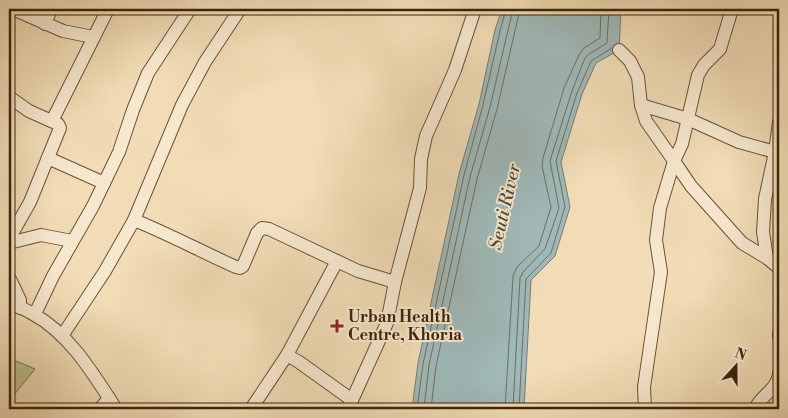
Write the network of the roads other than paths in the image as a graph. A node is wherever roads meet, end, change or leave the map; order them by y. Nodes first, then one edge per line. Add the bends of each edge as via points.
1 (13, 9) edge
2 (51, 9) edge
3 (108, 9) edge
4 (190, 9) edge
5 (240, 9) edge
6 (474, 9) edge
7 (732, 9) edge
8 (45, 24) junction
9 (93, 37) junction
10 (619, 50) dead end
11 (9, 97) edge
12 (641, 105) junction
13 (688, 118) junction
14 (52, 121) junction
15 (779, 122) edge
16 (777, 153) edge
17 (48, 158) junction
18 (674, 161) junction
19 (104, 183) junction
20 (134, 220) junction
21 (9, 239) edge
22 (72, 241) junction
23 (9, 243) edge
24 (767, 258) junction
25 (336, 261) junction
26 (779, 268) edge
27 (9, 277) edge
28 (395, 282) junction
29 (15, 305) edge
30 (34, 314) junction
31 (62, 336) junction
32 (287, 355) junction
33 (779, 374) edge
34 (112, 404) edge
35 (350, 405) edge
36 (100, 409) edge
37 (251, 409) edge
38 (645, 409) edge
39 (755, 409) edge

1 - 8 street
2 - 8 street
3 - 9 street
4 - 19 street via 148,73
5 - 20 street via 205,62 182,105
6 - 28 street via 455,70 426,136 420,188
7 - 13 street via 720,49 698,75
8 - 9 street via 72,34
9 - 14 street
10 - 12 street via 630,61 638,77
11 - 14 street
12 - 13 street
12 - 18 street via 646,120
13 - 16 street via 739,142
13 - 18 street
14 - 17 street via 58,124 60,131
15 - 16 street
16 - 24 street via 765,199 763,232
17 - 19 street
17 - 21 street via 30,202
18 - 24 street via 718,218 742,243
18 - 38 street via 656,240 661,272 644,387
19 - 22 street
20 - 25 street via 240,268 262,228 269,228
20 - 31 street
22 - 23 street via 41,236
22 - 30 street
24 - 26 street
25 - 28 street
25 - 32 street
27 - 29 street via 20,300
28 - 35 street via 387,323
29 - 30 street
30 - 31 street
31 - 34 street
32 - 35 street
32 - 37 street
33 - 39 street via 778,382 758,401
34 - 36 street

